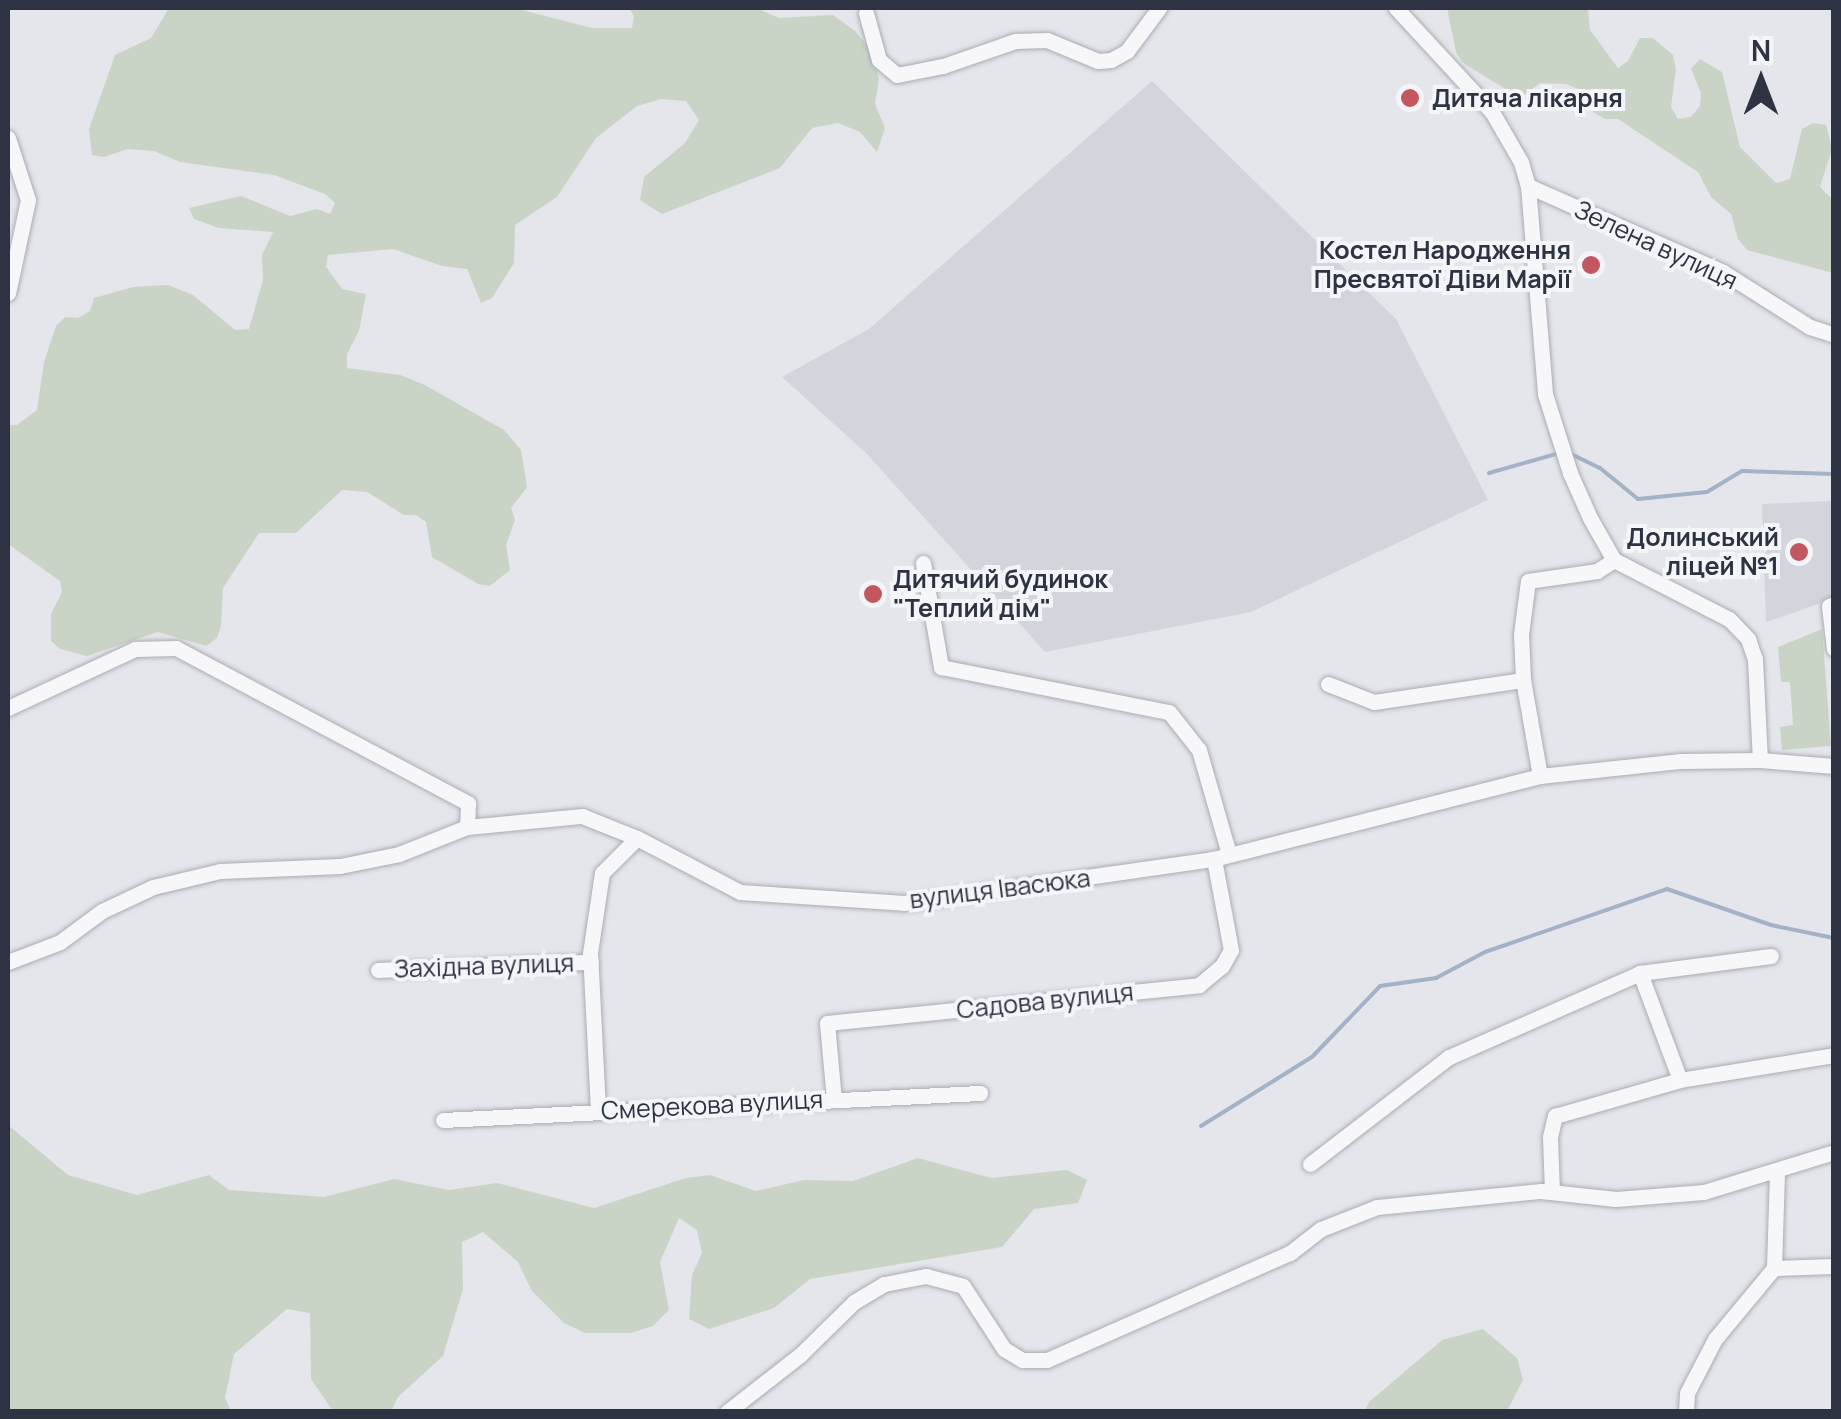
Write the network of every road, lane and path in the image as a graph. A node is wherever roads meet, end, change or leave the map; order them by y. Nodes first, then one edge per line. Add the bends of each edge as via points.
1 (1159, 8) edge
2 (1396, 8) edge
3 (866, 13) dead end
4 (8, 138) edge
5 (1528, 186) junction
6 (8, 293) edge
7 (1834, 335) edge
8 (1614, 560) junction
9 (923, 563) dead end
10 (1834, 604) edge
11 (1834, 649) edge
12 (1522, 680) junction
13 (1328, 684) dead end
14 (8, 708) edge
15 (1760, 760) junction
16 (1834, 766) edge
17 (1540, 776) junction
18 (467, 827) junction
19 (637, 838) junction
20 (1222, 857) junction
21 (1771, 956) dead end
22 (8, 962) edge
23 (590, 962) junction
24 (378, 970) dead end
25 (1640, 973) junction
26 (1834, 1056) edge
27 (1680, 1080) junction
28 (980, 1093) dead end
29 (834, 1100) junction
30 (598, 1110) junction
31 (443, 1120) dead end
32 (1834, 1152) edge
33 (1310, 1164) dead end
34 (1777, 1172) junction
35 (1552, 1192) junction
36 (1834, 1266) edge
37 (1774, 1268) junction
38 (727, 1412) edge
39 (1686, 1412) edge

1 - 3 street via 1127,51 1111,60 1048,40 1015,41 897,75 879,60
2 - 5 street via 1492,112 1513,142
4 - 6 street via 28,200
5 - 7 street, Зелена вулиця via 1723,272 1810,328
5 - 8 street via 1545,394 1570,474
8 - 12 street via 1597,572 1528,581
8 - 15 street via 1729,619 1748,639
9 - 20 street via 941,667 1169,712 1199,750
10 - 11 street via 1828,606
12 - 13 street via 1374,702
12 - 17 street
14 - 18 street via 135,649 176,648 468,803
15 - 16 street, вулиця Івасюка
15 - 17 street, вулиця Івасюка
17 - 20 street, вулиця Івасюка
18 - 19 street, вулиця Івасюка via 582,816
18 - 22 street, вулиця Івасюка via 360,862 253,868 153,886 102,910 60,942
19 - 20 street, вулиця Івасюка via 740,892 904,903
19 - 23 street via 602,873
20 - 29 street, Садова вулиця via 1232,950 1199,985 827,1023
21 - 25 street
23 - 24 street, Західна вулиця
23 - 30 street
25 - 27 street
25 - 33 street via 1449,1057
26 - 27 street
27 - 35 street via 1555,1116
28 - 29 street, Смерекова вулиця
29 - 30 street, Смерекова вулиця
30 - 31 street, Смерекова вулиця
32 - 34 street
34 - 35 street via 1704,1192 1616,1199
34 - 37 street
35 - 38 street via 1378,1207 1321,1229 1290,1254 1048,1360 1022,1360 1004,1349 963,1286 926,1276 884,1284 854,1302
36 - 37 street
37 - 39 street via 1715,1339 1687,1393

